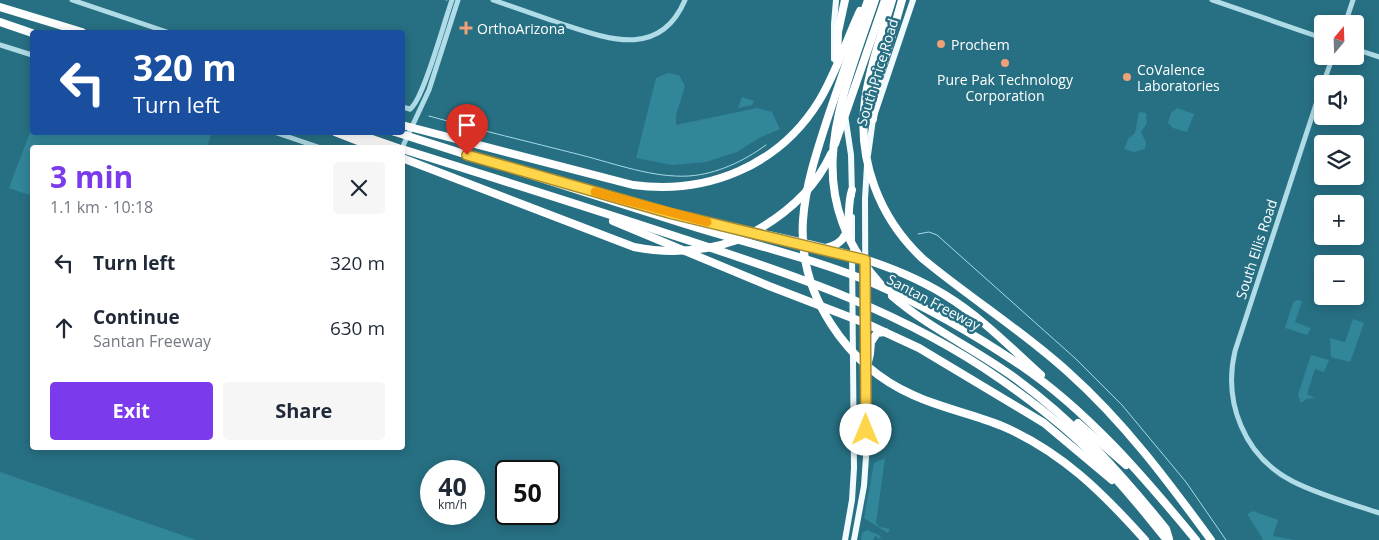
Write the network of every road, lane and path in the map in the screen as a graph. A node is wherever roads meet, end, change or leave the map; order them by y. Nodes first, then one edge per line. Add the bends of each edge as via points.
1 (72, 0) edge
2 (452, 0) edge
3 (458, 0) edge
4 (493, 0) edge
5 (685, 0) edge
6 (836, 0) edge
7 (845, 0) edge
8 (866, 0) edge
9 (875, 0) edge
10 (879, 0) edge
11 (885, 0) edge
12 (892, 0) edge
13 (902, 0) edge
14 (913, 0) edge
15 (1212, 0) edge
16 (1353, 0) edge
17 (0, 6) edge
18 (1348, 15) edge
19 (0, 22) edge
20 (76, 30) edge
21 (161, 30) edge
22 (30, 32) edge
23 (1314, 35) edge
24 (0, 45) edge
25 (849, 45) junction
26 (1364, 52) edge
27 (30, 54) edge
28 (1379, 57) edge
29 (845, 94) junction
30 (405, 107) edge
31 (843, 107) junction
32 (410, 108) junction
33 (1314, 112) edge
34 (416, 118) junction
35 (873, 119) junction
36 (405, 126) edge
37 (283, 135) edge
38 (344, 135) edge
39 (361, 135) edge
40 (404, 135) edge
41 (312, 145) edge
42 (368, 145) edge
43 (392, 145) edge
44 (402, 145) edge
45 (405, 149) edge
46 (405, 159) edge
47 (539, 178) junction
48 (852, 190) junction
49 (558, 198) junction
50 (823, 248) junction
51 (852, 259) junction
52 (865, 264) junction
53 (852, 317) junction
54 (865, 323) junction
55 (890, 334) junction
56 (963, 342) junction
57 (866, 370) junction
58 (1114, 446) junction
59 (1128, 492) junction
60 (1165, 503) junction
61 (1379, 512) edge
62 (845, 540) edge
63 (854, 540) edge
64 (1145, 540) edge
65 (1168, 540) edge
66 (1196, 540) edge
67 (1211, 540) edge

1 - 21 street
2 - 32 street via 423,88
3 - 34 street via 431,84
4 - 5 street via 602,37 627,42 646,38 664,28 678,14
6 - 31 main road, South Price Road via 834,61
7 - 31 highway via 837,49
8 - 25 highway
9 - 29 highway
10 - 29 highway
11 - 46 highway via 833,149 812,184 772,222 726,243 672,252 634,247
12 - 67 highway via 867,89 863,128 866,160 881,203 898,233 923,259 1057,362 1107,409 1153,461
13 - 35 highway via 876,91
14 - 35 main road, South Price Road
15 - 23 street
16 - 18 street
17 - 20 highway
19 - 22 highway
24 - 27 street
25 - 36 highway via 820,100 787,140 752,165 708,182 671,188 627,184
25 - 64 highway via 806,190 802,233 813,288 828,320 843,342 870,369 889,382 920,398 1000,425 1042,446 1086,477
26 - 28 street
29 - 56 highway via 838,128 836,173 842,207 855,242 872,269 894,293
30 - 32 street
31 - 48 main road, South Price Road via 850,144
32 - 34 street
33 - 61 street, South Ellis Road via 1235,351 1231,386 1238,421 1259,455 1283,476
34 - 44 street
35 - 52 main road, South Price Road via 865,176
37 - 41 street
38 - 42 highway
39 - 43 highway
40 - 47 highway, Santan Freeway
45 - 49 highway
47 - 50 highway via 669,213
47 - 58 highway, Santan Freeway via 788,254 874,284 942,318 1020,365 1051,388
48 - 50 highway via 845,238
48 - 51 main road, South Price Road
49 - 53 highway
49 - 59 highway via 771,268 844,295 905,323 1000,380 1077,440
50 - 51 highway
51 - 52 highway
51 - 53 main road, South Price Road
52 - 54 main road, South Price Road
52 - 58 highway via 929,286 963,307 1099,427
53 - 54 highway
53 - 62 main road, South Price Road via 854,484
54 - 55 highway
54 - 57 main road, South Price Road
55 - 57 highway via 880,332 872,338
55 - 59 highway via 936,357 1036,417
56 - 60 highway via 1019,376 1056,404
56 - 65 highway via 1027,387 1083,434 1166,528
57 - 63 main road, South Price Road via 865,468
58 - 60 highway, Santan Freeway
59 - 65 highway
60 - 66 highway, Santan Freeway

